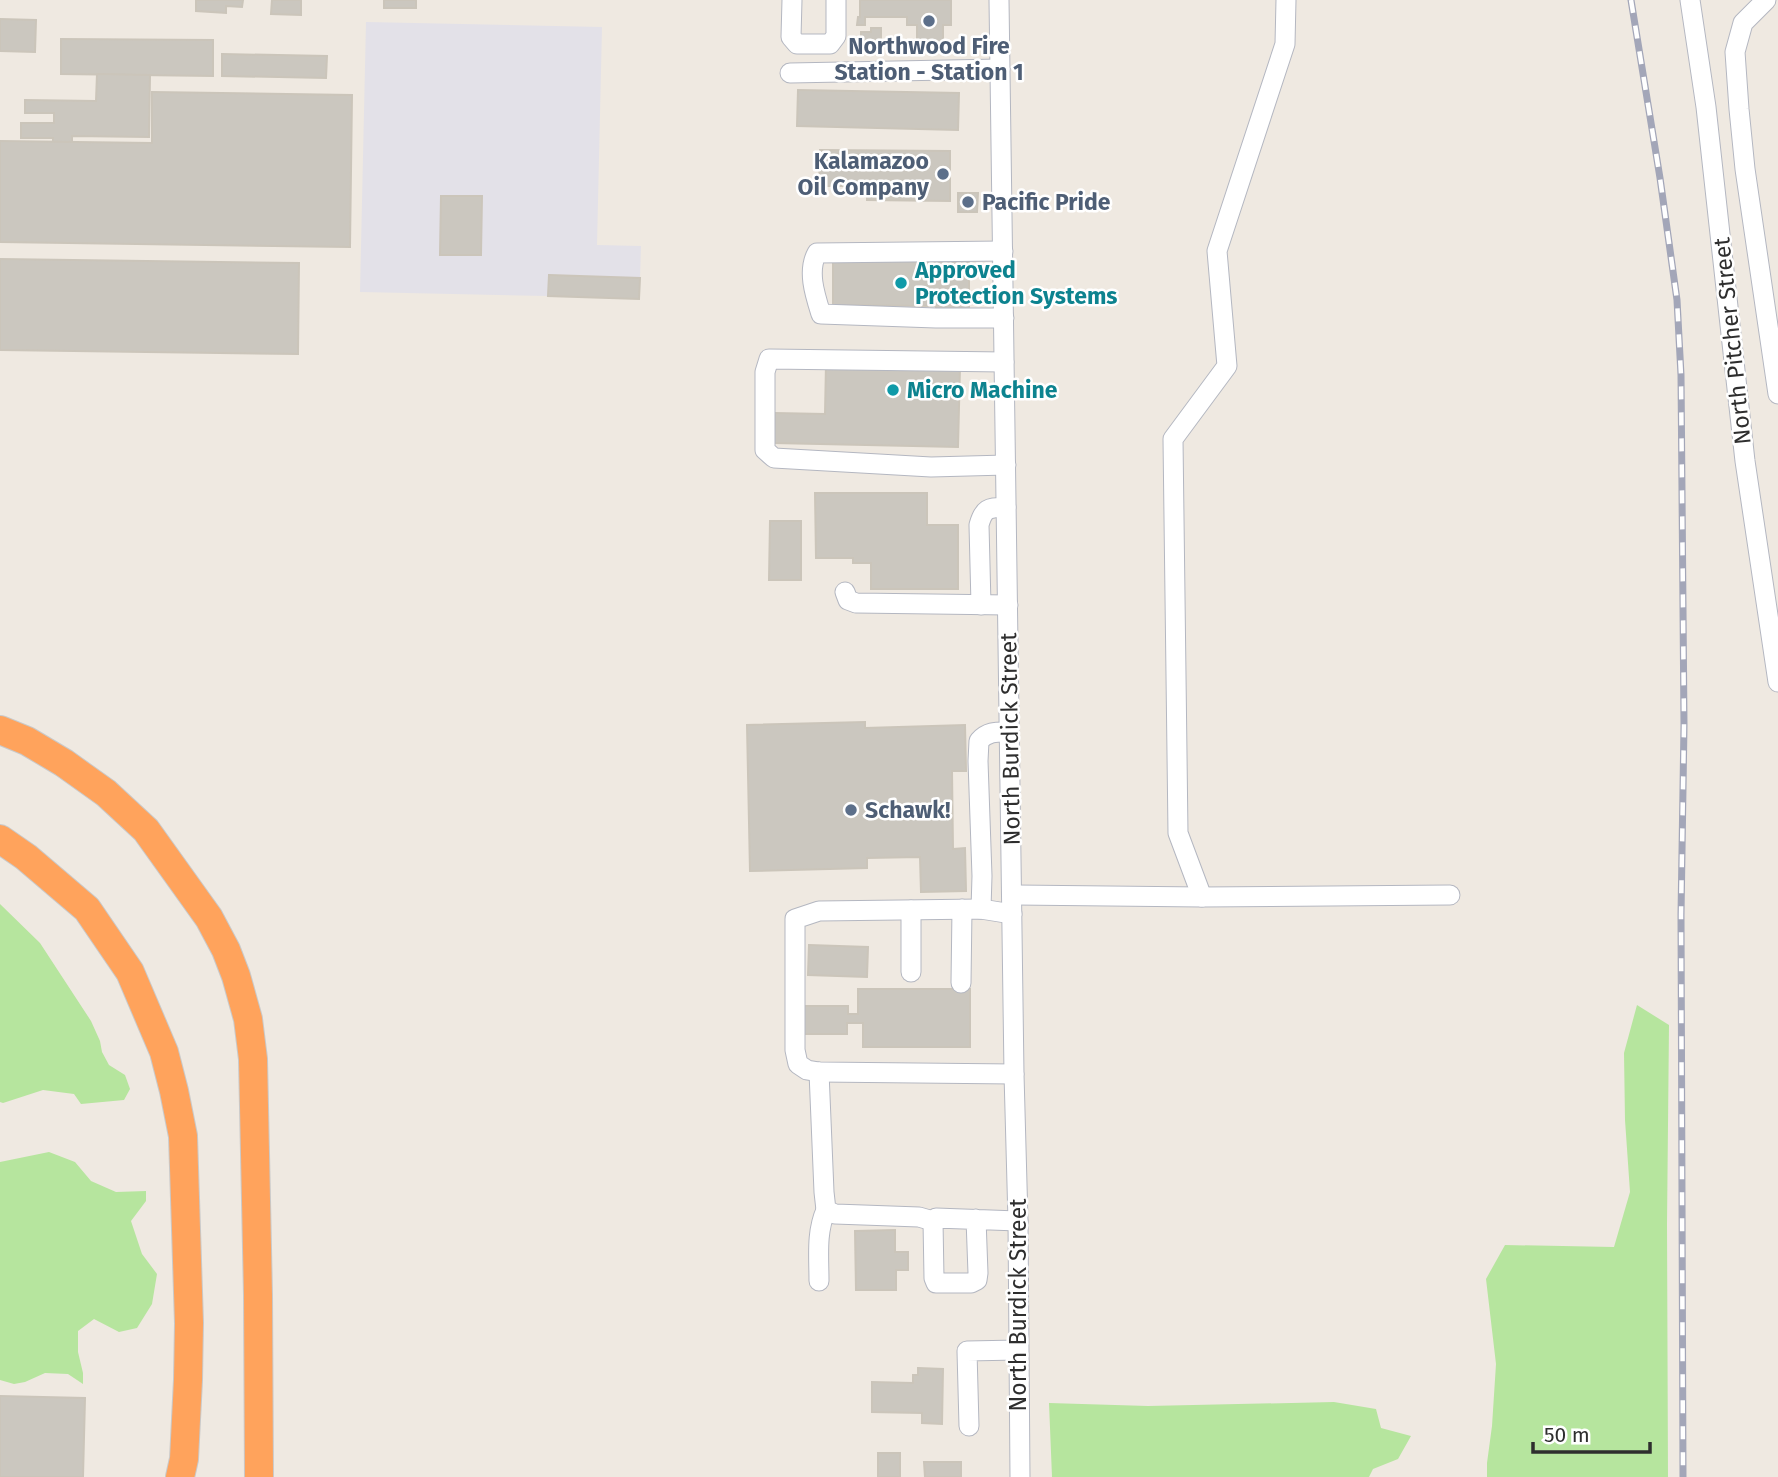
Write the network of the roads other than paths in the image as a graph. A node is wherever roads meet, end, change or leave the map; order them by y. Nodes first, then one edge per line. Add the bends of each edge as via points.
1 (792, 0) edge
2 (836, 0) edge
3 (999, 0) edge
4 (1286, 0) edge
5 (1690, 0) edge
6 (1766, 0) edge
7 (1000, 69) junction
8 (790, 73) dead end
9 (1003, 251) junction
10 (1004, 318) junction
11 (1004, 362) junction
12 (1778, 394) edge
13 (1006, 465) junction
14 (1006, 507) junction
15 (980, 555) junction
16 (1007, 555) junction
17 (845, 592) dead end
18 (981, 605) junction
19 (1008, 605) junction
20 (1778, 682) edge
21 (0, 730) edge
22 (1009, 732) junction
23 (0, 839) edge
24 (1450, 895) dead end
25 (1202, 897) junction
26 (1012, 904) junction
27 (911, 909) junction
28 (972, 909) junction
29 (911, 972) dead end
30 (961, 983) dead end
31 (819, 1072) junction
32 (1014, 1074) junction
33 (826, 1210) junction
34 (976, 1219) junction
35 (933, 1221) junction
36 (1018, 1221) junction
37 (819, 1280) dead end
38 (1018, 1350) junction
39 (969, 1426) dead end
40 (180, 1477) edge
41 (259, 1477) edge
42 (1020, 1477) edge

1 - 2 street via 791,37 797,44 831,44 836,36
3 - 7 street, North Burdick Street
4 - 25 street via 1285,44 1217,251 1227,366 1172,439 1178,832
5 - 20 street, North Pitcher Street via 1745,461
6 - 12 street via 1743,23 1735,52 1745,169
7 - 8 street
7 - 9 street, North Burdick Street
9 - 10 street, North Burdick Street
9 - 10 street via 817,253 812,261 821,314
10 - 11 street, North Burdick Street
11 - 13 street, North Burdick Street
11 - 13 street via 769,359 765,450 774,458 931,467
13 - 14 street, North Burdick Street
14 - 15 street via 988,508 983,513
14 - 16 street, North Burdick Street
15 - 16 street
15 - 18 street
16 - 19 street, North Burdick Street
17 - 18 street via 848,600 856,603
18 - 19 street
19 - 22 street, North Burdick Street
21 - 41 highway via 64,763 146,830 209,918 236,976 253,1059
22 - 26 street, North Burdick Street
22 - 28 street via 992,732 979,741 982,876
23 - 40 highway via 87,909 130,972 164,1052 183,1136 189,1323
24 - 25 street
25 - 26 street
26 - 28 street
26 - 32 street, North Burdick Street
27 - 28 street
27 - 29 street
27 - 31 street via 819,911 795,919 795,1050 798,1064
28 - 30 street
31 - 32 street
31 - 33 street
32 - 36 street, North Burdick Street
33 - 35 street
33 - 37 street via 821,1220
34 - 35 street
34 - 35 street via 978,1273 971,1283 936,1283
34 - 36 street
36 - 38 street, North Burdick Street
38 - 39 street via 967,1351
38 - 42 street, North Burdick Street

